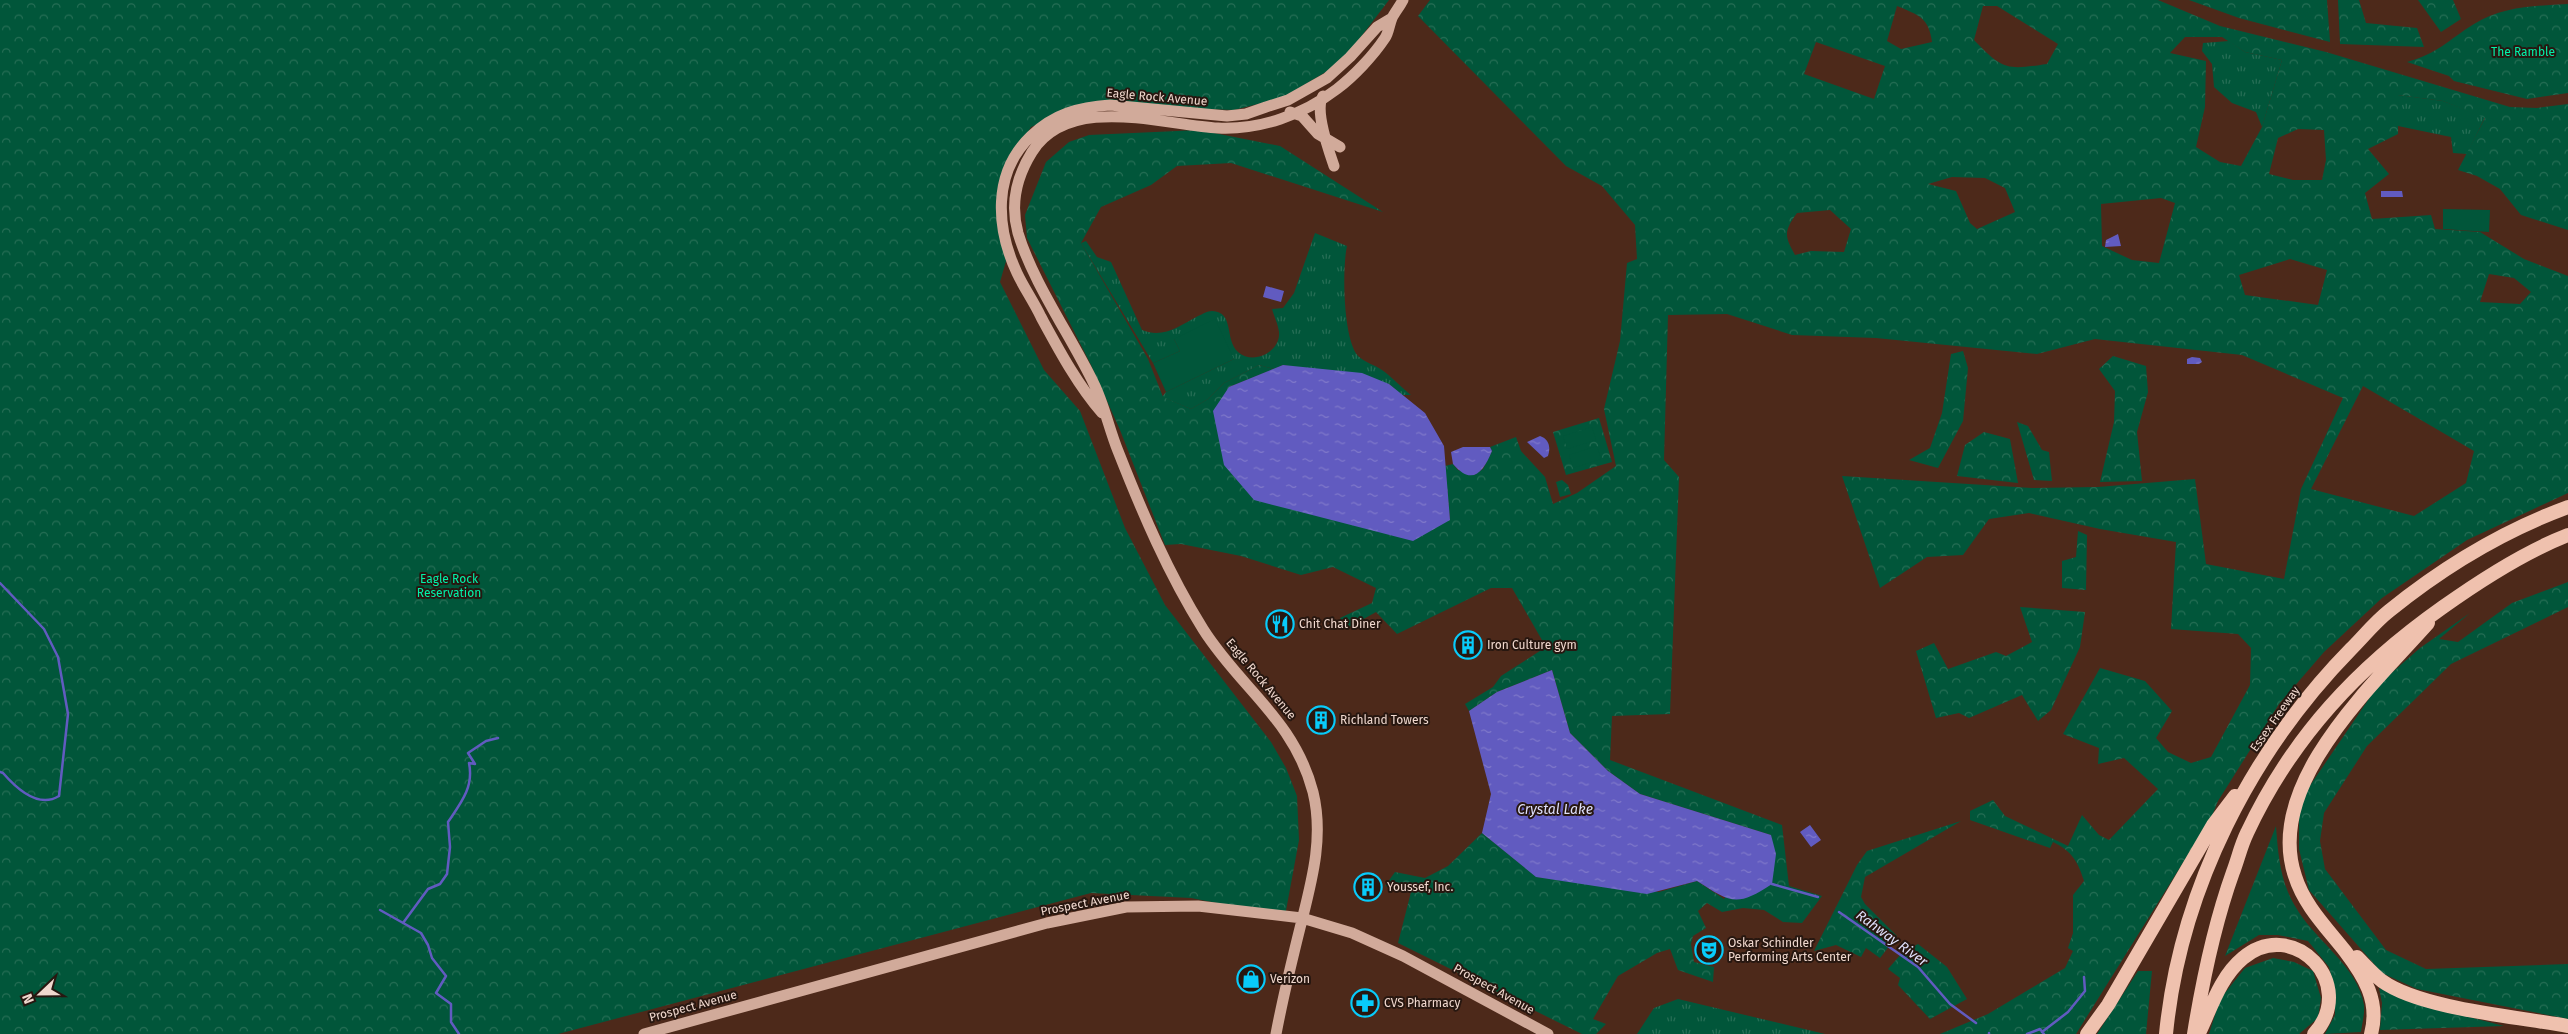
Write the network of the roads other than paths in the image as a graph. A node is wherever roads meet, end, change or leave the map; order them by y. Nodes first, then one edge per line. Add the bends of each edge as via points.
1 (1403, 0) edge
2 (1392, 18) junction
3 (1374, 31) junction
4 (1321, 100) junction
5 (1297, 112) junction
6 (1246, 114) junction
7 (1326, 139) junction
8 (1340, 147) dead end
9 (1334, 166) dead end
10 (1048, 297) junction
11 (1038, 310) junction
12 (1078, 353) junction
13 (1104, 416) junction
14 (2568, 507) edge
15 (2568, 536) edge
16 (2443, 606) junction
17 (2269, 751) junction
18 (1302, 918) junction
19 (2329, 930) junction
20 (2568, 1026) edge
21 (2372, 1030) edge
22 (644, 1034) edge
23 (1276, 1034) edge
24 (1548, 1034) edge
25 (2087, 1034) edge
26 (2166, 1034) edge
27 (2194, 1034) edge
28 (2198, 1034) edge
29 (2314, 1034) edge

1 - 2 main road, Eagle Rock Avenue
2 - 3 main road, Eagle Rock Avenue
2 - 4 main road, Eagle Rock Avenue via 1387,35 1373,53 1348,80
3 - 4 main road via 1368,47 1329,86
3 - 6 main road, Eagle Rock Avenue via 1339,68 1313,88
4 - 5 main road, Eagle Rock Avenue
4 - 7 main road
5 - 6 main road via 1261,116
5 - 7 main road
5 - 10 main road, Eagle Rock Avenue via 1258,125 1219,128 1107,115 1067,124 1044,138 1019,176 1014,202 1017,230 1032,269
6 - 11 main road, Eagle Rock Avenue via 1090,106 1055,117 1039,128 1014,156 1000,197 1006,240 1017,273
7 - 8 main road
7 - 9 main road
10 - 11 main road
10 - 12 main road, Eagle Rock Avenue
11 - 12 main road via 1045,310 1067,347
11 - 13 main road, Eagle Rock Avenue via 1063,357
12 - 13 main road, Eagle Rock Avenue via 1096,388
13 - 18 main road, Eagle Rock Avenue via 1142,510 1176,582 1212,642 1281,722 1306,768 1314,798 1318,840
14 - 17 highway, Essex Freeway via 2458,561 2387,612 2300,706
15 - 16 highway via 2474,584
16 - 19 highway via 2352,708 2309,769 2297,795 2289,828 2291,860 2302,893
16 - 27 highway via 2376,658 2331,703 2264,800 2246,835 2222,904 2204,972
17 - 25 highway via 2213,825 2108,1005
17 - 26 highway, Essex Freeway via 2231,818 2202,880 2170,1003
18 - 22 main road, Prospect Avenue via 1198,906 1142,906 1109,910 1047,923
18 - 23 main road, Eagle Rock Avenue
18 - 24 main road, Prospect Avenue via 1380,944
19 - 20 highway via 2383,981 2416,997
19 - 21 highway via 2368,985 2373,1008
28 - 29 highway via 2235,965 2262,948 2281,946 2299,949 2306,954 2326,979 2328,1011

